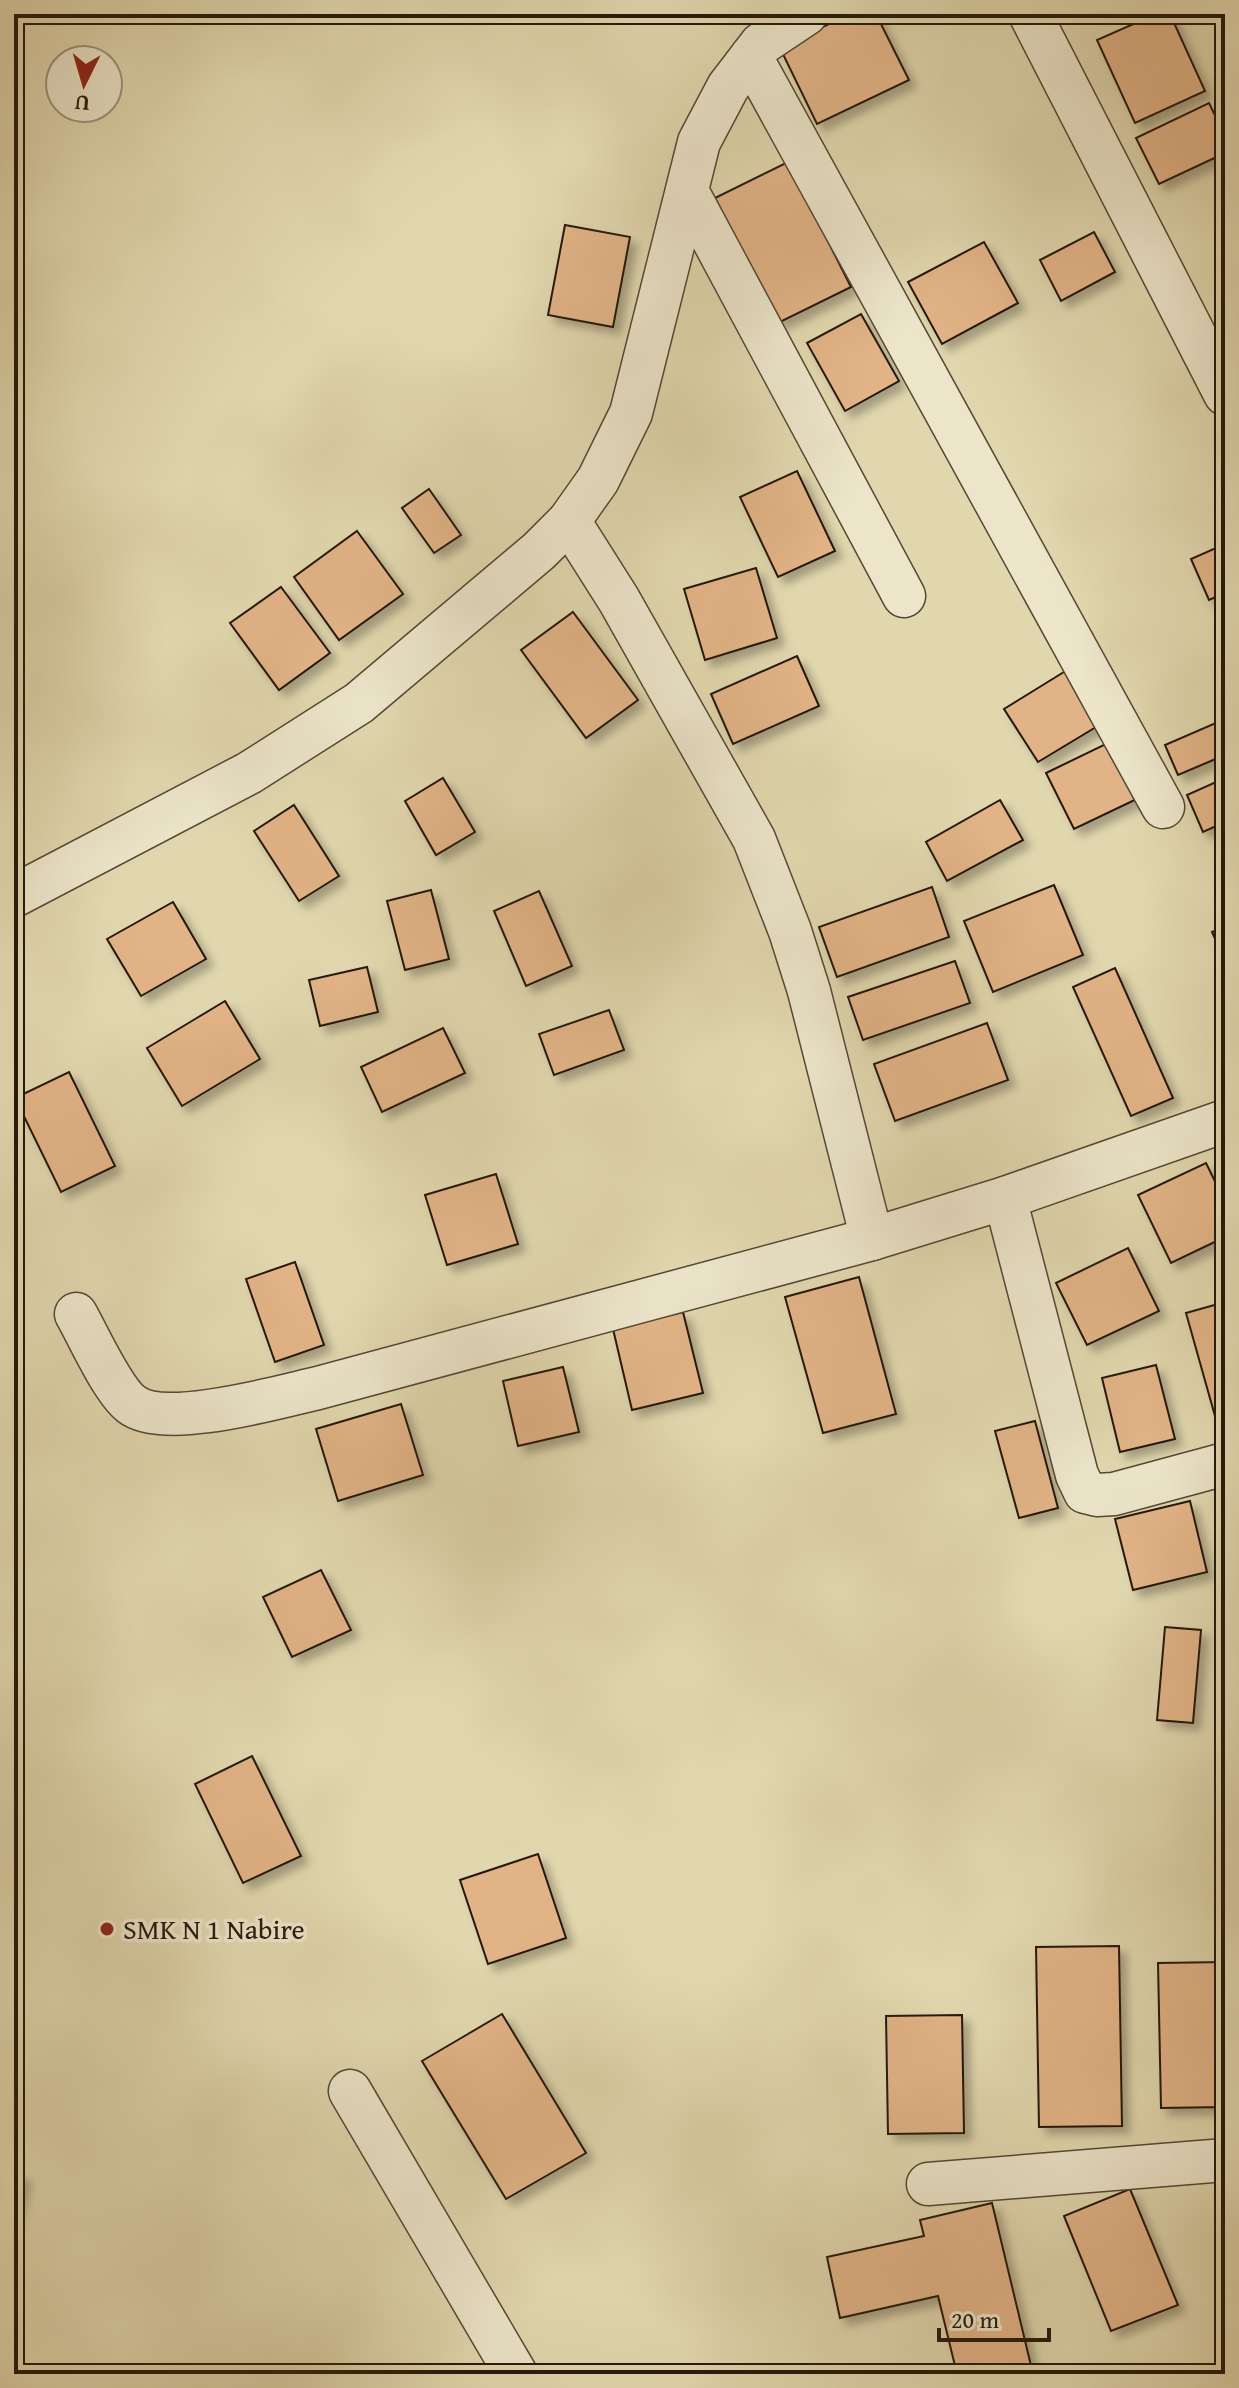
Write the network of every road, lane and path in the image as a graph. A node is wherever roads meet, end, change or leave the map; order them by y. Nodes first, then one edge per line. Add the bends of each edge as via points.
1 (806, 14) edge
2 (1030, 14) edge
3 (751, 57) junction
4 (687, 191) junction
5 (1225, 394) edge
6 (569, 521) junction
7 (904, 596) dead end
8 (1163, 807) dead end
9 (14, 896) edge
10 (1225, 1121) edge
11 (1005, 1198) junction
12 (872, 1239) junction
13 (76, 1314) dead end
14 (1225, 1464) edge
15 (350, 2091) dead end
16 (1225, 2160) edge
17 (928, 2184) dead end
18 (516, 2374) edge

1 - 3 street via 761,44
2 - 5 street
3 - 4 street via 715,108 699,142
3 - 8 street
4 - 6 street via 631,413 598,480
4 - 7 street
6 - 9 street via 359,703 249,773
6 - 12 street via 754,839 809,991
10 - 11 street
11 - 12 street
11 - 14 street via 1085,1492 1105,1496
12 - 13 street via 332,1384 184,1414 151,1413 130,1404
15 - 18 street
16 - 17 street

